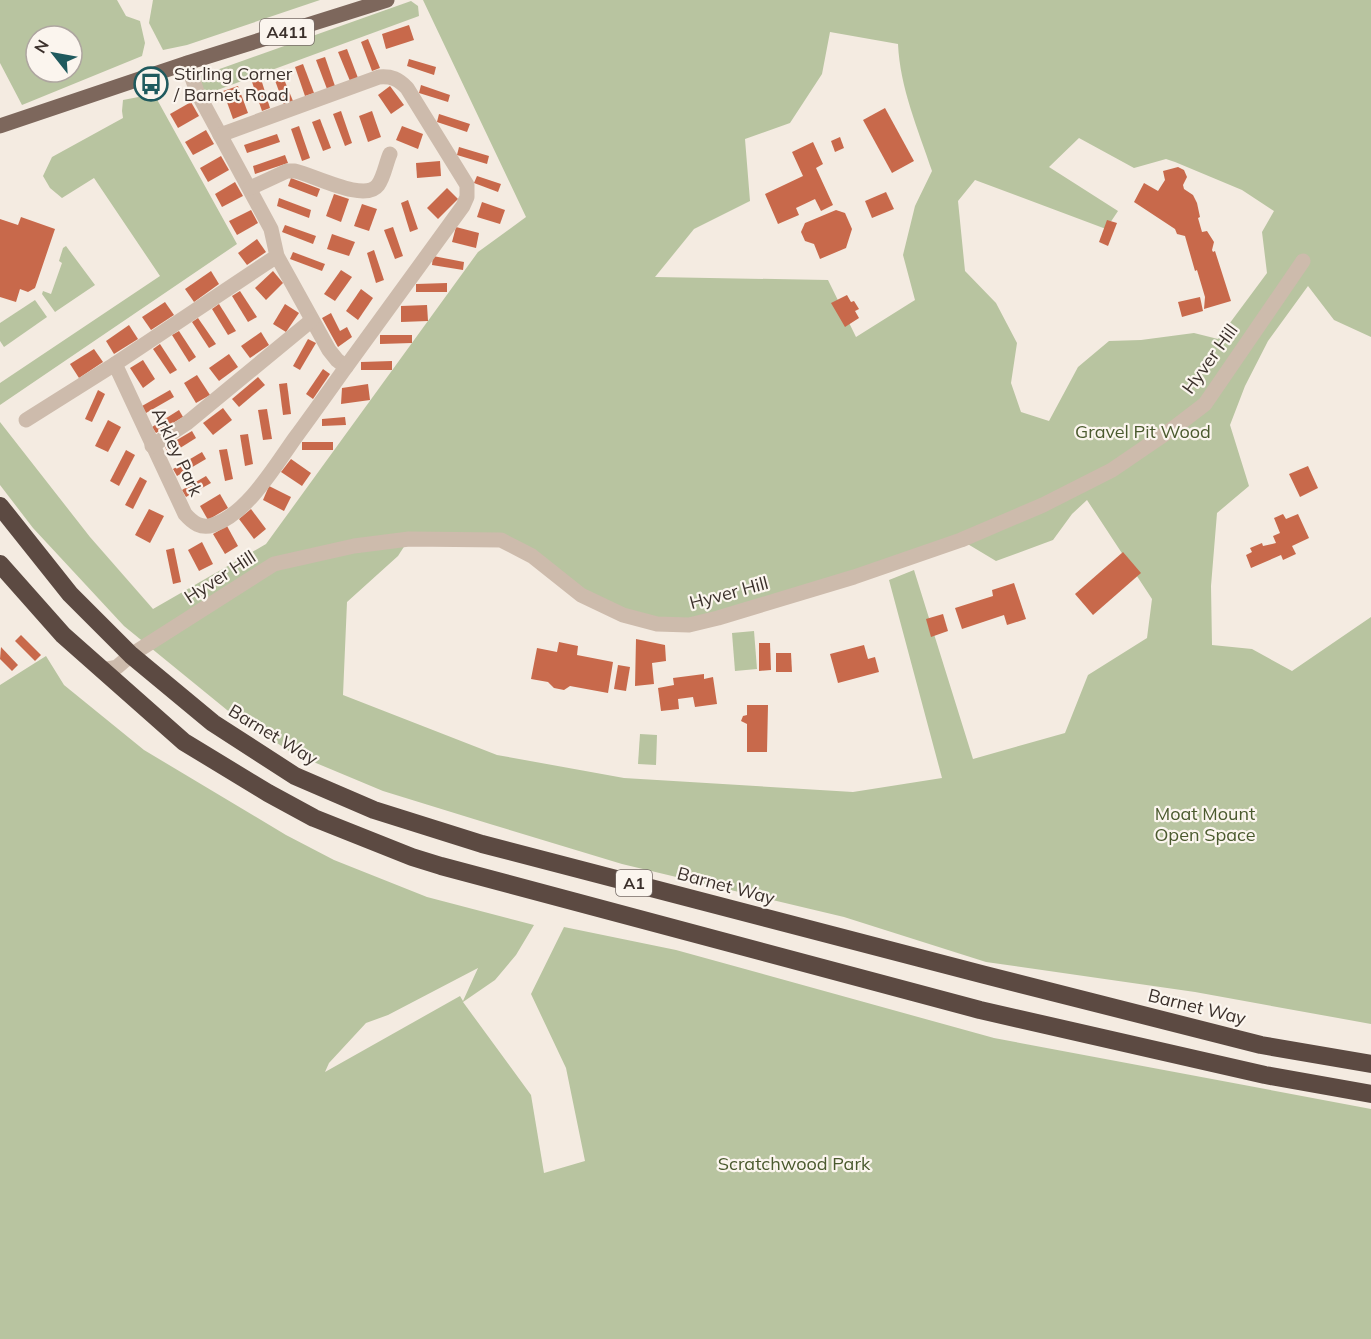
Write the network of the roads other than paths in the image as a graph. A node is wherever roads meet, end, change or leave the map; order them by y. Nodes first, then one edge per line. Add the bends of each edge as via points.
1 (387, 0) edge
2 (187, 63) junction
3 (0, 126) edge
4 (220, 135) junction
5 (390, 154) dead end
6 (250, 188) junction
7 (277, 256) junction
8 (1303, 261) dead end
9 (312, 320) junction
10 (115, 364) junction
11 (346, 367) junction
12 (26, 420) dead end
13 (152, 446) junction
14 (0, 506) edge
15 (0, 564) edge
16 (131, 655) junction
17 (101, 670) junction
18 (1371, 1064) edge
19 (1371, 1094) edge

1 - 2 main road, A411
2 - 3 main road, A411
2 - 4 street
4 - 6 street
4 - 11 street, Arkley Park via 390,76 406,88 467,185 464,206
5 - 6 street via 378,185 370,191 358,193 295,171
6 - 7 street via 271,229
7 - 9 street
7 - 10 street
8 - 16 street, Hyver Hill via 1205,404 1175,427 1112,470 1043,505 961,540 854,577 689,625 657,624 623,615 580,595 532,556 501,540 409,539 354,546 274,564
9 - 11 street via 329,350
9 - 13 street via 188,423
10 - 12 street
10 - 13 street, Arkley Park
11 - 13 street, Arkley Park via 253,494 215,524 197,525 185,514
14 - 16 highway, Barnet Way / A1 via 70,594
15 - 17 highway, A1 via 63,635
16 - 17 street, Hyver Hill via 117,667
16 - 18 highway, Barnet Way / A1 via 213,723 295,776 374,810 482,844 985,975 1261,1045
17 - 19 highway, A1 via 184,742 268,794 314,818 412,857 980,1010 1265,1075

